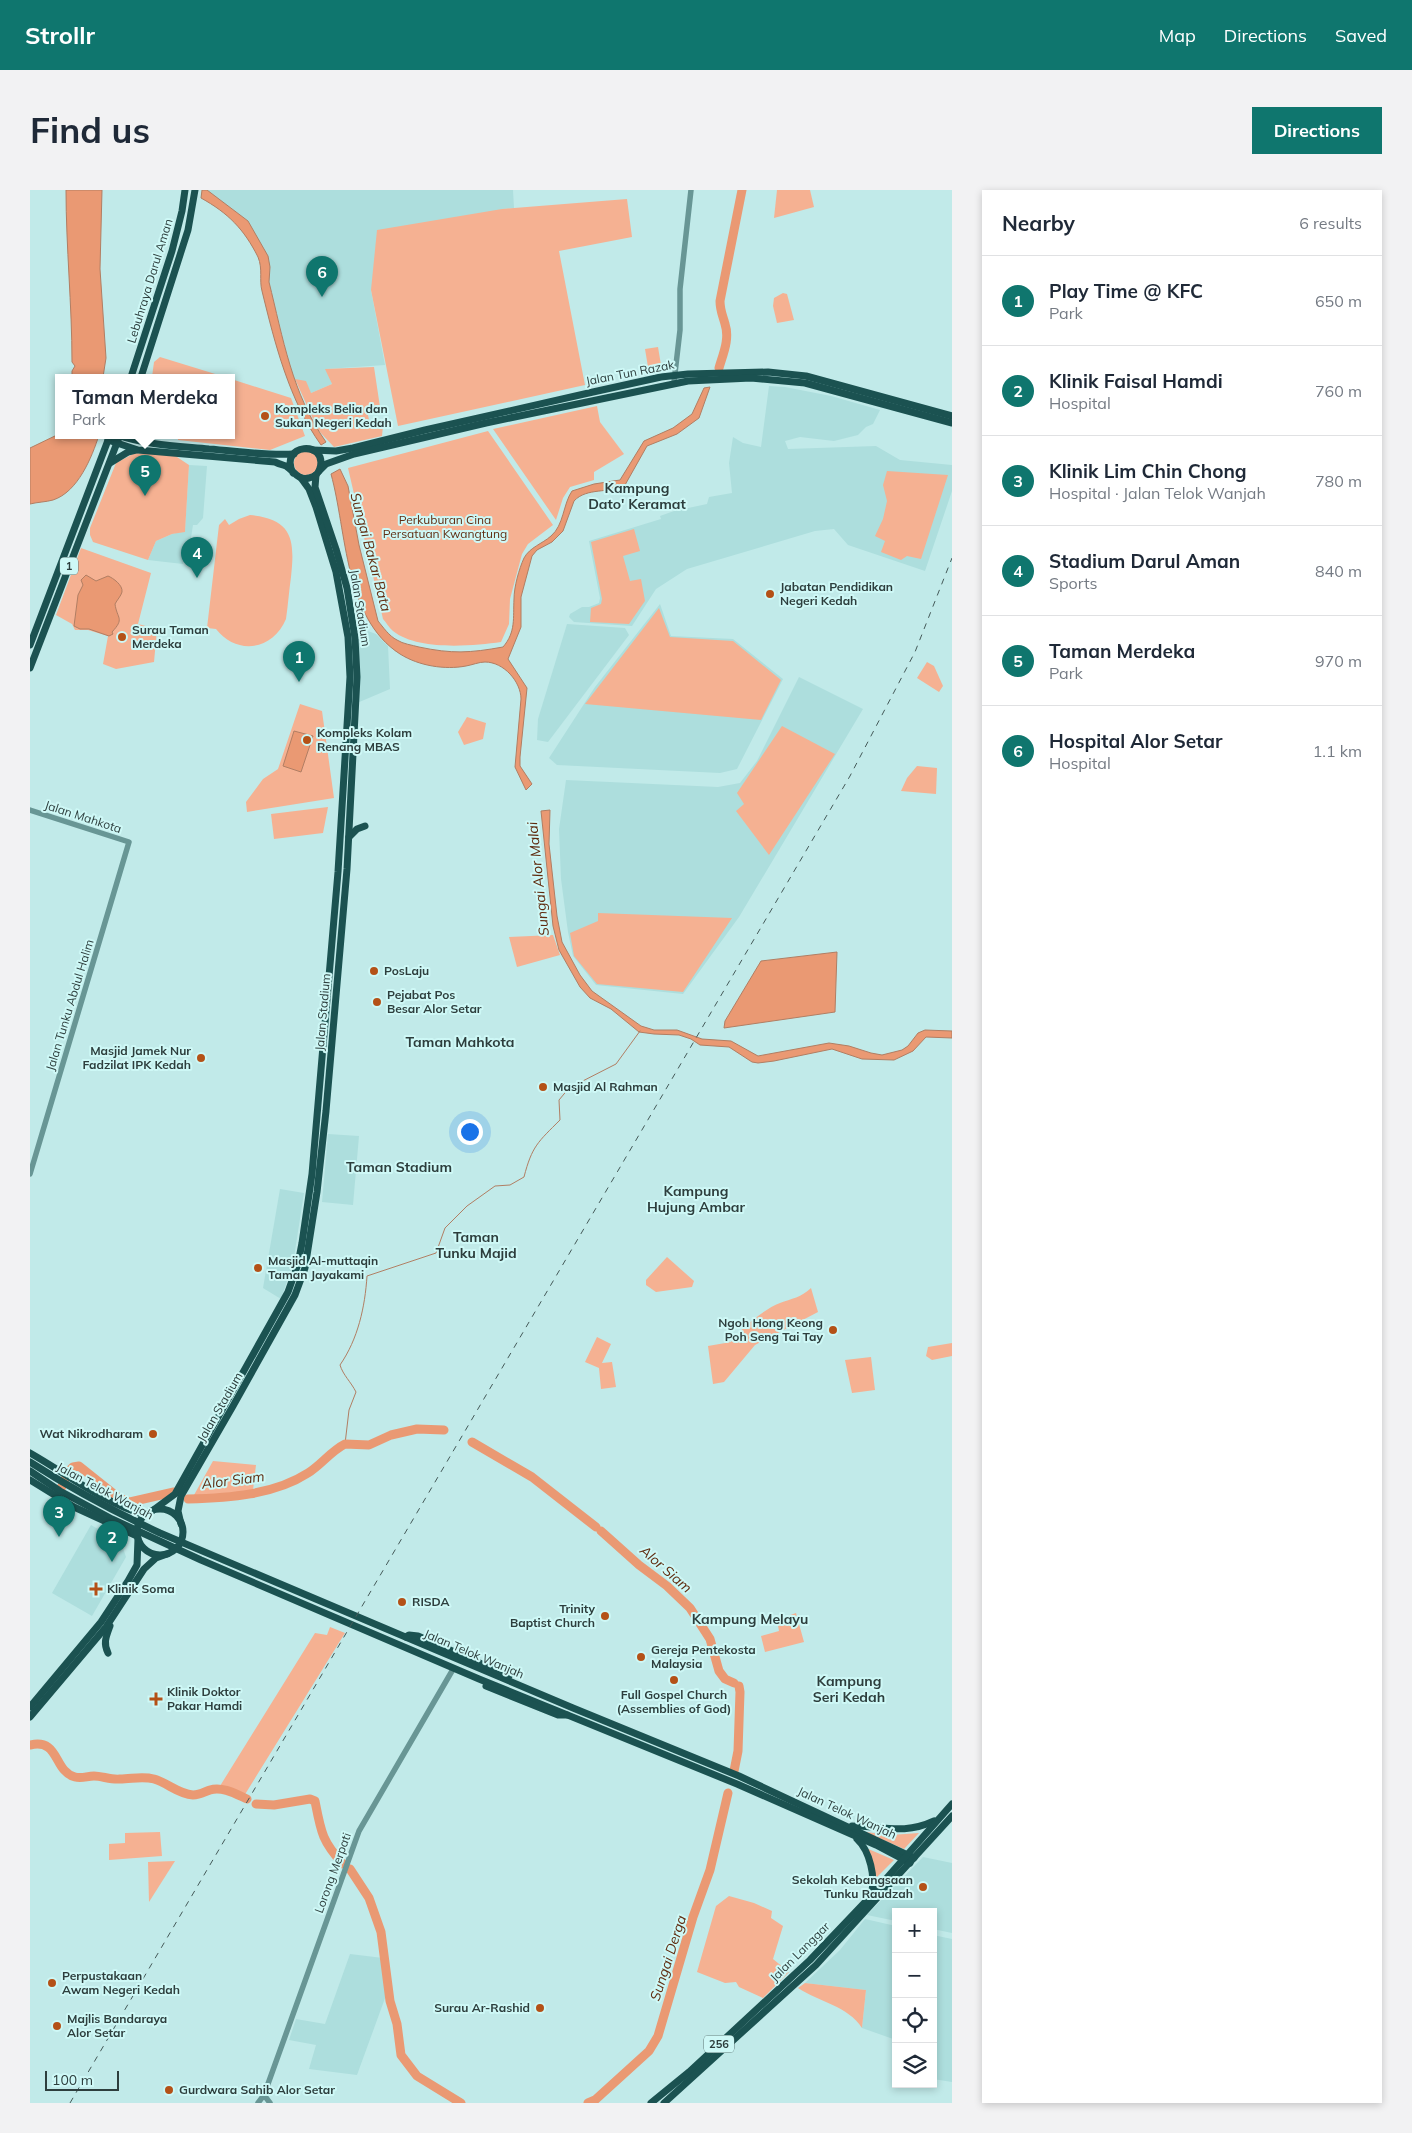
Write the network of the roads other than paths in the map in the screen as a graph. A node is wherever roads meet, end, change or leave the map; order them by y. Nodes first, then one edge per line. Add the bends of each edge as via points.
1 (185, 190) edge
2 (195, 190) edge
3 (692, 190) edge
4 (132, 374) edge
5 (142, 374) edge
6 (674, 379) junction
7 (878, 399) junction
8 (952, 416) edge
9 (952, 422) edge
10 (109, 439) edge
11 (117, 439) edge
12 (121, 439) edge
13 (128, 439) edge
14 (138, 450) junction
15 (313, 450) junction
16 (294, 454) junction
17 (109, 464) junction
18 (293, 473) junction
19 (318, 473) junction
20 (302, 478) junction
21 (30, 644) edge
22 (30, 668) edge
23 (30, 810) edge
24 (350, 814) junction
25 (349, 838) junction
26 (129, 842) joint
27 (30, 1174) edge
28 (30, 1453) edge
29 (30, 1465) edge
30 (30, 1480) edge
31 (148, 1513) junction
32 (181, 1524) junction
33 (137, 1538) junction
34 (167, 1554) junction
35 (117, 1610) junction
36 (108, 1653) dead end
37 (452, 1671) junction
38 (30, 1707) edge
39 (572, 1711) junction
40 (30, 1717) edge
41 (952, 1804) edge
42 (952, 1816) edge
43 (939, 1819) junction
44 (848, 1829) junction
45 (909, 1858) junction
46 (870, 1897) junction
47 (264, 2095) junction
48 (258, 2103) edge
49 (270, 2103) edge
50 (651, 2103) edge
51 (664, 2103) edge

1 - 4 main road, Lebuhraya Darul Aman via 167,269
2 - 5 main road, Lebuhraya Darul Aman via 188,230
3 - 6 street via 680,289 680,330
6 - 7 main road, Jalan Tun Razak via 782,380
6 - 15 main road, Jalan Tun Razak via 452,423 353,448 326,452
6 - 19 main road, Jalan Tun Razak via 354,454 326,464
7 - 8 main road, Jalan Tun Razak
7 - 9 main road, Jalan Tun Razak
10 - 21 main road, 1
11 - 17 main road, 1
12 - 14 main road
13 - 16 main road via 273,455
14 - 17 main road via 128,452
14 - 18 main road via 275,462
15 - 16 main road via 302,448
15 - 19 main road via 320,457
16 - 18 main road via 290,463
17 - 22 main road, 1
18 - 20 main road
19 - 20 main road
19 - 24 main road, Jalan Stadium via 315,487 343,571 355,638 357,694
20 - 31 main road, Jalan Stadium via 316,507 336,572 346,628 350,677 337,882 305,1226 298,1264 267,1332 174,1494
23 - 26 street, Jalan Mahkota
24 - 25 main road, Jalan Stadium
24 - 25 main road via 365,826 354,831
25 - 32 main road, Jalan Stadium via 326,1111 305,1268 273,1336 181,1496 178,1511
26 - 27 street, Jalan Tunku Abdul Halim
28 - 31 main road via 112,1501 132,1511
29 - 39 main road, Jalan Telok Wanjah via 116,1513 160,1533 530,1690
29 - 39 main road, Jalan Telok Wanjah via 60,1491 201,1560 526,1697
30 - 33 main road via 74,1507
31 - 32 main road via 165,1510
31 - 33 main road via 140,1521
32 - 34 main road via 180,1543
33 - 34 main road via 147,1551 156,1555
33 - 38 main road via 137,1565 128,1581 101,1622
34 - 35 main road via 156,1558 144,1570
35 - 36 main road via 104,1639
35 - 40 main road via 78,1662
37 - 39 main road via 558,1715
37 - 39 main road via 403,1651 401,1646 405,1638 418,1636 525,1683
37 - 47 street, Lorong Merpati via 356,1836
39 - 44 main road, Jalan Telok Wanjah
41 - 43 main road, Jalan Langgar / 256
42 - 45 main road, Jalan Langgar / 256
43 - 44 main road via 899,1830
43 - 45 main road, Jalan Langgar / 256
44 - 45 main road, Jalan Telok Wanjah
44 - 46 main road via 861,1843 868,1858 874,1882
45 - 46 main road, Jalan Langgar / 256
45 - 51 main road, Jalan Langgar / 256 via 804,1977
46 - 50 main road, Jalan Langgar / 256 via 807,1963
47 - 48 street, Lorong Merpati
47 - 49 street

